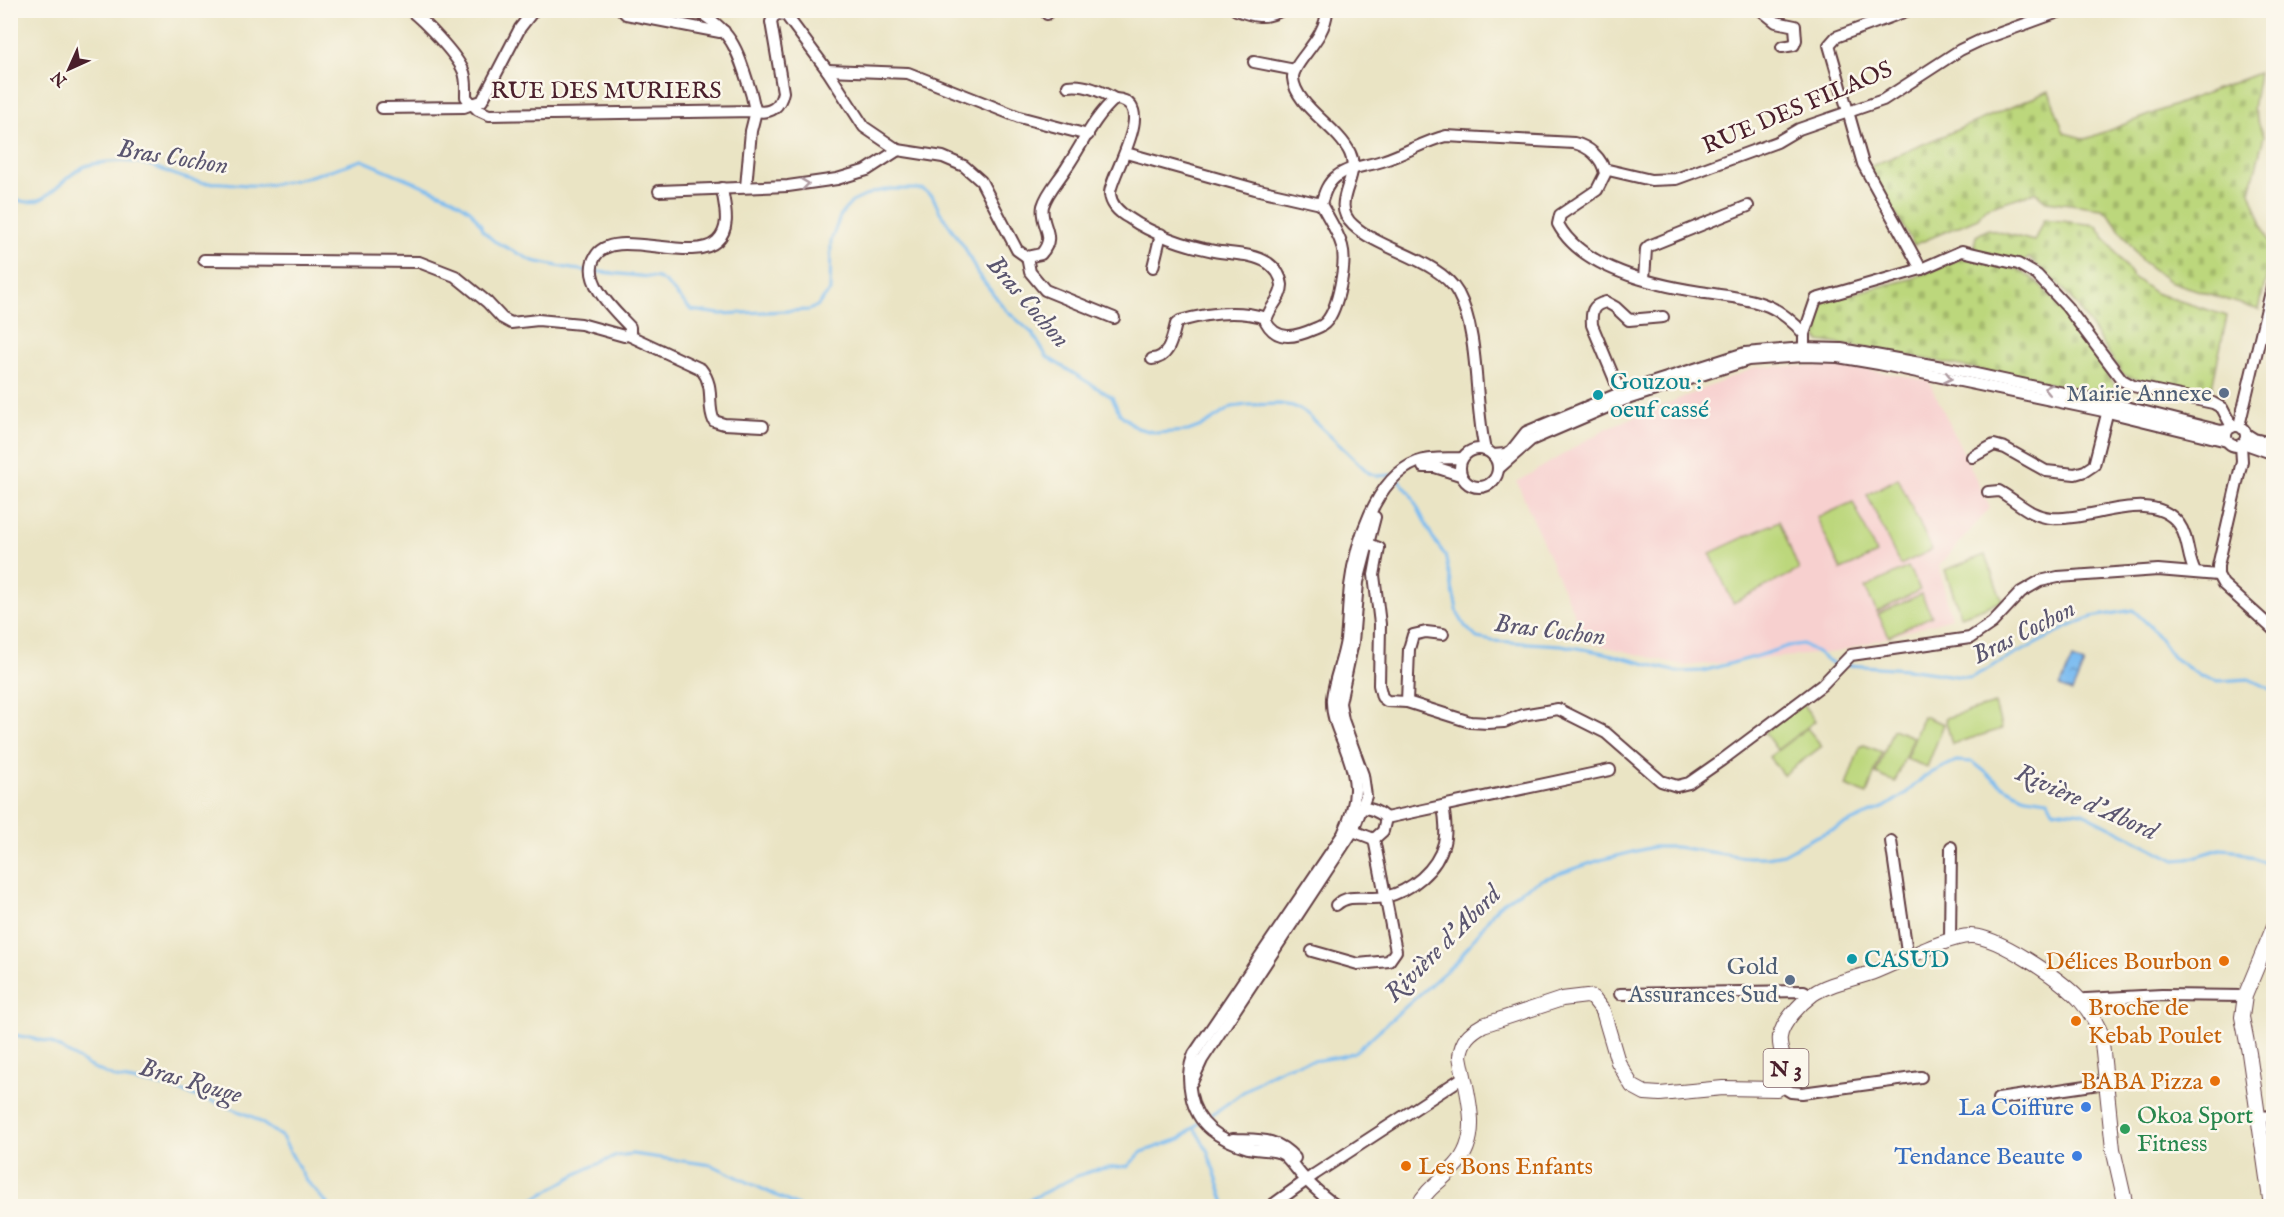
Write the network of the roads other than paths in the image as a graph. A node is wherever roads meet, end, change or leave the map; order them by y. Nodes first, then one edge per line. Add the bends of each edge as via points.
1 (410, 10) edge
2 (534, 10) edge
3 (622, 10) edge
4 (694, 10) edge
5 (1236, 10) edge
6 (1282, 10) edge
7 (1327, 10) edge
8 (1761, 10) edge
9 (1909, 10) edge
10 (2064, 10) edge
11 (724, 31) junction
12 (1782, 47) dead end
13 (1254, 62) dead end
14 (827, 70) junction
15 (1295, 70) junction
16 (1068, 86) dead end
17 (1115, 99) junction
18 (472, 104) junction
19 (382, 108) dead end
20 (756, 111) junction
21 (1848, 111) junction
22 (1088, 135) junction
23 (898, 150) junction
24 (1125, 153) junction
25 (1604, 169) junction
26 (1354, 170) junction
27 (746, 187) junction
28 (722, 188) junction
29 (659, 191) dead end
30 (1321, 204) junction
31 (1749, 206) dead end
32 (1161, 234) junction
33 (1027, 257) junction
34 (204, 260) dead end
35 (1153, 267) dead end
36 (1921, 269) junction
37 (1644, 279) junction
38 (2274, 279) edge
39 (1663, 317) dead end
40 (1114, 318) dead end
41 (1266, 318) junction
42 (1804, 333) junction
43 (628, 335) junction
44 (1804, 352) junction
45 (1152, 359) dead end
46 (1622, 396) junction
47 (2109, 408) junction
48 (763, 426) dead end
49 (1479, 426) junction
50 (2236, 436) junction
51 (2274, 444) edge
52 (1489, 453) junction
53 (1466, 454) junction
54 (2274, 454) edge
55 (1972, 457) dead end
56 (1404, 469) junction
57 (1498, 469) junction
58 (1461, 475) junction
59 (1988, 492) dead end
60 (1365, 542) junction
61 (2195, 572) junction
62 (2218, 575) junction
63 (2274, 630) edge
64 (1443, 634) dead end
65 (1407, 702) junction
66 (1610, 770) dead end
67 (1443, 806) junction
68 (1364, 807) junction
69 (1352, 810) junction
70 (1386, 818) junction
71 (1351, 826) junction
72 (1374, 839) junction
73 (1891, 841) dead end
74 (1951, 847) dead end
75 (1384, 897) junction
76 (1336, 905) dead end
77 (2272, 933) edge
78 (1950, 940) junction
79 (1312, 951) dead end
80 (1908, 958) junction
81 (1620, 994) dead end
82 (1811, 996) junction
83 (2245, 996) junction
84 (2081, 1001) junction
85 (1921, 1077) dead end
86 (1464, 1079) junction
87 (2106, 1083) junction
88 (1783, 1087) junction
89 (1998, 1099) dead end
90 (2274, 1116) edge
91 (2257, 1117) junction
92 (1309, 1178) junction
93 (1271, 1206) edge
94 (1337, 1206) edge
95 (1418, 1206) edge
96 (2126, 1206) edge
97 (2271, 1206) edge

1 - 18 street via 463,68 466,98
2 - 18 street via 520,28 482,101
3 - 11 street
4 - 11 street
5 - 6 street via 1258,17
7 - 15 street via 1319,36
8 - 12 street via 1776,22 1795,26 1794,45
9 - 21 street via 1831,41
10 - 21 street, RUE DES FILAOS via 1981,40 1937,63 1894,95
11 - 20 street via 732,40
13 - 15 street
14 - 20 street via 788,17 775,15 771,22 783,92 777,107 764,113
14 - 22 street via 908,73 1019,117
14 - 23 street via 864,127
15 - 26 street via 1298,94 1340,136 1351,154
16 - 17 street via 1088,87
17 - 22 street
17 - 24 street via 1125,101 1134,124
18 - 19 street, RUE DES MURIERS
18 - 20 street, RUE DES MURIERS via 489,115
20 - 27 street, RUE DES MURIERS
21 - 25 street, RUE DES FILAOS via 1676,179 1651,180
21 - 36 street via 1863,164
22 - 33 street via 1043,204 1048,244 1041,254
27 -> 23 street via 837,179 867,170
23 - 33 street via 943,157 964,166 981,181 1017,250
24 - 30 street
24 - 32 street via 1111,187 1112,202 1126,217
25 - 26 street via 1591,150 1574,143 1446,136
25 - 37 street via 1597,190 1568,208 1560,215 1558,224 1584,254
26 - 30 street via 1330,183
26 - 49 street via 1343,197 1345,216 1382,244 1437,272 1457,292 1473,341
27 - 28 street
28 - 29 street
28 - 43 street via 727,215 724,229 713,245 678,248 620,242 599,249 592,272 599,292 630,327
30 - 41 street via 1342,246 1344,264 1333,313 1325,324 1289,337 1270,330
31 - 37 street via 1649,246
32 - 35 street
32 - 41 street via 1268,263 1280,276 1282,288
33 - 40 street via 1030,272 1046,290
34 - 43 street via 419,262 455,276 511,323 538,320 581,324
36 - 42 street via 1816,299
36 - 50 street via 1962,251 2028,268 2067,307 2122,380 2133,386 2213,403 2222,408
37 - 42 street via 1770,307
38 - 50 street
39 - 46 street via 1629,320 1606,302 1593,309 1592,325
41 - 45 street via 1245,313 1214,314 1180,321 1165,353
42 - 44 street
43 - 48 street via 701,369 709,384 714,421
44 - 46 street via 1748,360
44 - 47 street
46 - 52 street via 1526,432 1505,454
46 - 57 street via 1531,440
47 - 50 street
47 - 55 street via 2094,465 2085,471 2046,471 1994,445
49 - 52 street
49 - 53 street
50 - 51 street
50 - 54 street
50 - 62 street via 2242,461
52 - 53 street
52 - 57 street
53 - 56 street via 1418,462
53 - 58 street via 1460,464
56 - 58 street via 1436,467
56 - 60 street via 1387,485
57 - 58 street via 1493,481 1482,487 1469,485
59 - 61 street via 1999,491 2034,515 2051,518 2134,507 2161,509 2181,526
60 - 65 street via 1379,548 1374,575 1380,624 1380,691 1387,701
60 - 68 street via 1353,642 1340,703 1363,774
60 - 69 street via 1350,583 1346,640 1332,698 1334,720 1357,790
61 - 62 street
61 - 65 street via 2138,571 2040,581 2021,592 1992,623 1970,638 1851,655 1822,685 1689,783 1677,786 1661,781 1606,733 1558,709 1488,723 1470,722
62 - 63 street
64 - 65 street via 1413,635
66 - 67 street
67 - 70 street
67 - 75 street via 1444,843 1432,868 1414,884
68 - 69 street
68 - 70 street
68 - 71 street
69 - 71 street
70 - 72 street via 1383,831
71 - 72 street
71 - 92 street via 1202,1060 1192,1082 1193,1107 1213,1132 1224,1137 1276,1142 1285,1147
72 - 75 street
73 - 80 street
74 - 78 street
75 - 76 street via 1349,897
75 - 79 street via 1396,951 1389,961 1358,964
77 - 83 main road
78 - 80 main road, N 3
78 - 84 main road, N 3 via 1971,936 1998,942
80 - 82 main road, N 3 via 1825,987
81 - 82 street via 1804,990
82 - 88 main road, N 3 via 1781,1032 1780,1052 1787,1073
83 - 84 street via 2162,995
83 - 91 main road via 2242,1017
84 - 87 main road, N 3 via 2101,1033
85 - 88 street via 1802,1093
86 - 88 main road, N 3 via 1461,1048 1471,1031 1579,995 1593,998 1599,1004 1624,1075 1632,1086 1645,1093
86 - 92 street
86 - 95 main road, N 3 via 1472,1131 1469,1145 1455,1167 1433,1185
87 - 89 street
87 - 96 main road, N 3 via 2113,1149
90 - 91 street
91 - 97 main road
92 - 93 street
92 - 94 street

